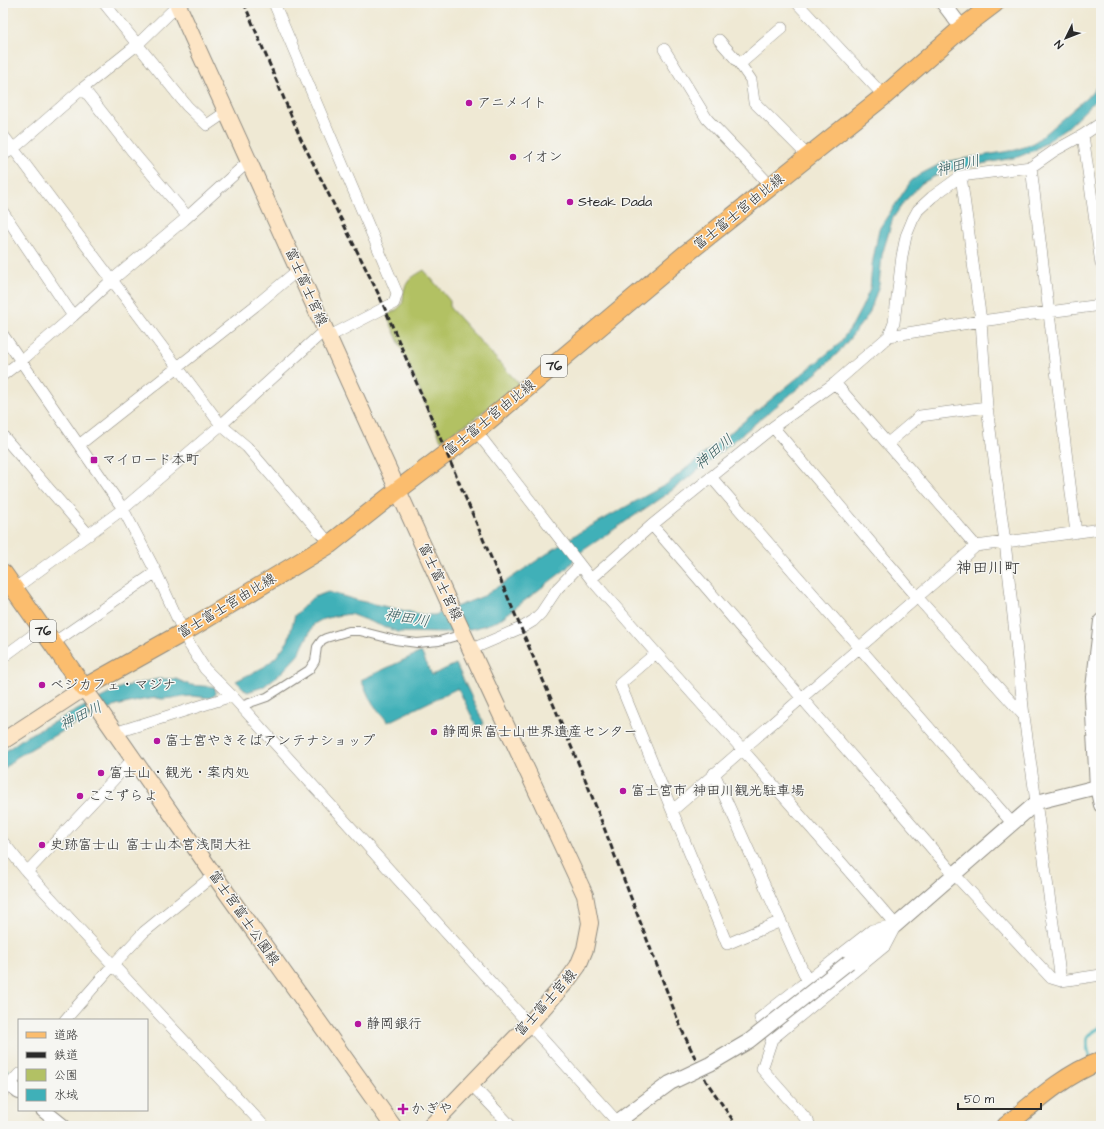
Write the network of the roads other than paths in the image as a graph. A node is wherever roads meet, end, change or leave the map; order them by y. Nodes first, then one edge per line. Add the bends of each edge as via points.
1 (104, 3) edge
2 (274, 3) edge
3 (797, 3) edge
4 (943, 3) edge
5 (995, 3) edge
6 (178, 4) edge
7 (782, 28) dead end
8 (962, 28) junction
9 (719, 40) dead end
10 (138, 44) junction
11 (664, 49) dead end
12 (740, 64) junction
13 (83, 88) junction
14 (884, 96) junction
15 (226, 112) junction
16 (1101, 123) edge
17 (3, 134) edge
18 (1083, 135) junction
19 (13, 149) junction
20 (3, 155) edge
21 (808, 156) junction
22 (248, 162) junction
23 (1031, 167) junction
24 (962, 176) junction
25 (771, 186) junction
26 (3, 212) edge
27 (187, 216) junction
28 (1101, 264) edge
29 (298, 270) junction
30 (112, 280) junction
31 (1101, 305) edge
32 (1049, 312) junction
33 (73, 316) junction
34 (981, 321) junction
35 (327, 333) junction
36 (3, 335) edge
37 (889, 336) junction
38 (21, 361) junction
39 (177, 368) junction
40 (3, 375) edge
41 (835, 383) junction
42 (987, 407) junction
43 (221, 426) junction
44 (773, 427) junction
45 (476, 431) junction
46 (3, 436) edge
47 (888, 443) junction
48 (79, 445) junction
49 (711, 477) junction
50 (398, 490) junction
51 (123, 510) junction
52 (652, 525) junction
53 (1101, 529) edge
54 (1076, 533) junction
55 (90, 535) junction
56 (1005, 542) junction
57 (330, 544) junction
58 (976, 546) junction
59 (578, 562) junction
60 (156, 572) junction
61 (3, 573) edge
62 (591, 579) junction
63 (14, 589) junction
64 (917, 597) junction
65 (1101, 621) edge
66 (41, 629) junction
67 (184, 632) junction
68 (464, 633) junction
69 (52, 644) junction
70 (860, 648) junction
71 (472, 649) junction
72 (656, 653) junction
73 (3, 657) edge
74 (88, 694) junction
75 (232, 696) junction
76 (801, 698) junction
77 (241, 706) junction
78 (1024, 716) junction
79 (114, 733) junction
80 (3, 741) edge
81 (742, 749) junction
82 (132, 760) junction
83 (714, 773) junction
84 (1099, 786) edge
85 (1036, 802) junction
86 (1101, 805) edge
87 (672, 810) junction
88 (1012, 823) junction
89 (3, 842) edge
90 (27, 872) junction
91 (954, 874) junction
92 (214, 875) junction
93 (781, 920) junction
94 (896, 925) junction
95 (113, 965) junction
96 (1101, 975) edge
97 (807, 980) junction
98 (1061, 981) junction
99 (67, 1019) edge
100 (529, 1024) junction
101 (772, 1039) junction
102 (1094, 1064) edge
103 (18, 1076) edge
104 (471, 1084) junction
105 (11, 1089) edge
106 (44, 1111) edge
107 (617, 1125) edge
108 (63, 1126) edge
109 (264, 1126) edge
110 (393, 1126) edge
111 (431, 1126) edge
112 (511, 1126) edge
113 (810, 1126) edge
114 (1006, 1126) edge

1 - 10 street
2 - 35 street via 397,293 394,303
3 - 14 street
4 - 8 street
5 - 8 main road, 富士富士宮由比線 / 76
6 - 10 street
6 - 15 main road, 富士富士宮線
7 - 12 street
8 - 14 main road, 富士富士宮由比線 / 76
9 - 12 street
10 - 13 street
10 - 15 street via 187,106 207,125
11 - 25 street via 707,119
12 - 21 street via 751,80 754,102
13 - 19 street
13 - 27 street
14 - 21 main road, 富士富士宮由比線 / 76
15 - 22 main road, 富士富士宮線
16 - 18 street
17 - 19 street
18 - 23 street
18 - 28 street
19 - 20 street
19 - 30 street
21 - 25 main road, 富士富士宮由比線 / 76
22 - 27 street
22 - 29 main road, 富士富士宮線
23 - 24 street
23 - 32 street
24 - 34 street
24 - 37 street via 932,197 918,210 913,219 906,236 894,323
25 - 45 main road, 富士富士宮由比線 / 76 via 687,253
26 - 33 street
27 - 30 street
29 - 35 main road, 富士富士宮線
29 - 39 street
30 - 33 street
30 - 39 street
31 - 32 street
32 - 34 street
32 - 54 street
33 - 38 street
34 - 37 street
34 - 42 street
35 - 43 street
35 - 50 main road, 富士富士宮線
36 - 38 street
37 - 41 street
38 - 40 street
38 - 48 street
39 - 43 street
39 - 48 street
41 - 44 street
41 - 47 street
42 - 47 street via 920,416
42 - 56 street
43 - 51 street
43 - 57 street via 252,452
44 - 49 street
44 - 64 street
45 - 50 main road, 富士富士宮由比線 / 76
45 - 59 street
46 - 55 street
47 - 58 street
48 - 51 street
49 - 52 street
49 - 70 street
50 - 57 main road, 富士富士宮由比線 / 76
50 - 68 main road, 富士富士宮線
51 - 55 street
51 - 60 street
52 - 62 street
52 - 76 street
53 - 54 street
54 - 56 street
55 - 63 street
56 - 58 street
56 - 78 street
57 - 67 main road, 富士富士宮由比線 / 76
58 - 64 street
59 - 62 street
59 - 71 street via 533,621
60 - 67 street
60 - 69 street
61 - 63 main road, 76
62 - 72 street
63 - 66 main road, 76
64 - 70 street
64 - 78 street
65 - 84 street via 1092,696
66 - 69 main road, 76
66 - 73 street
67 - 74 main road, 富士富士宮由比線 / 76
67 - 75 street via 205,669
68 - 71 main road, 富士富士宮線
68 - 77 street via 439,641 417,643 360,631 349,631 326,638 317,647 311,668 267,697
69 - 74 main road, 76
70 - 76 street
70 - 88 street
71 - 100 main road, 富士富士宮線 via 584,895 590,923 578,966
72 - 81 street
72 - 87 street via 620,684
74 - 79 main road, 富士宮富士公園線
74 - 80 main road
75 - 77 street
75 - 79 street
76 - 81 street
76 - 91 street
77 - 100 street
78 - 85 street
79 - 82 main road, 富士宮富士公園線
81 - 83 street
81 - 94 street
82 - 90 street
82 - 92 main road, 富士宮富士公園線
83 - 87 street
83 - 93 street
84 - 85 street
84 - 86 street
85 - 88 street
85 - 98 street
87 - 93 street via 727,944
88 - 91 street
89 - 90 street
90 - 95 street
91 - 94 street
91 - 98 street via 1051,978
92 - 95 street via 144,932
92 - 110 main road, 富士宮富士公園線
93 - 97 street
94 - 97 street via 872,930
94 - 101 street via 885,946
94 - 107 street, bridge via 749,1041 710,1064 670,1083
95 - 99 street
95 - 109 street
96 - 98 street
97 - 101 street via 760,1018
100 - 104 main road, 富士富士宮線
100 - 107 street
101 - 113 street via 762,1069
102 - 114 main road via 1072,1075
103 - 105 street
104 - 111 main road, 富士富士宮線
104 - 112 street
106 - 108 street

